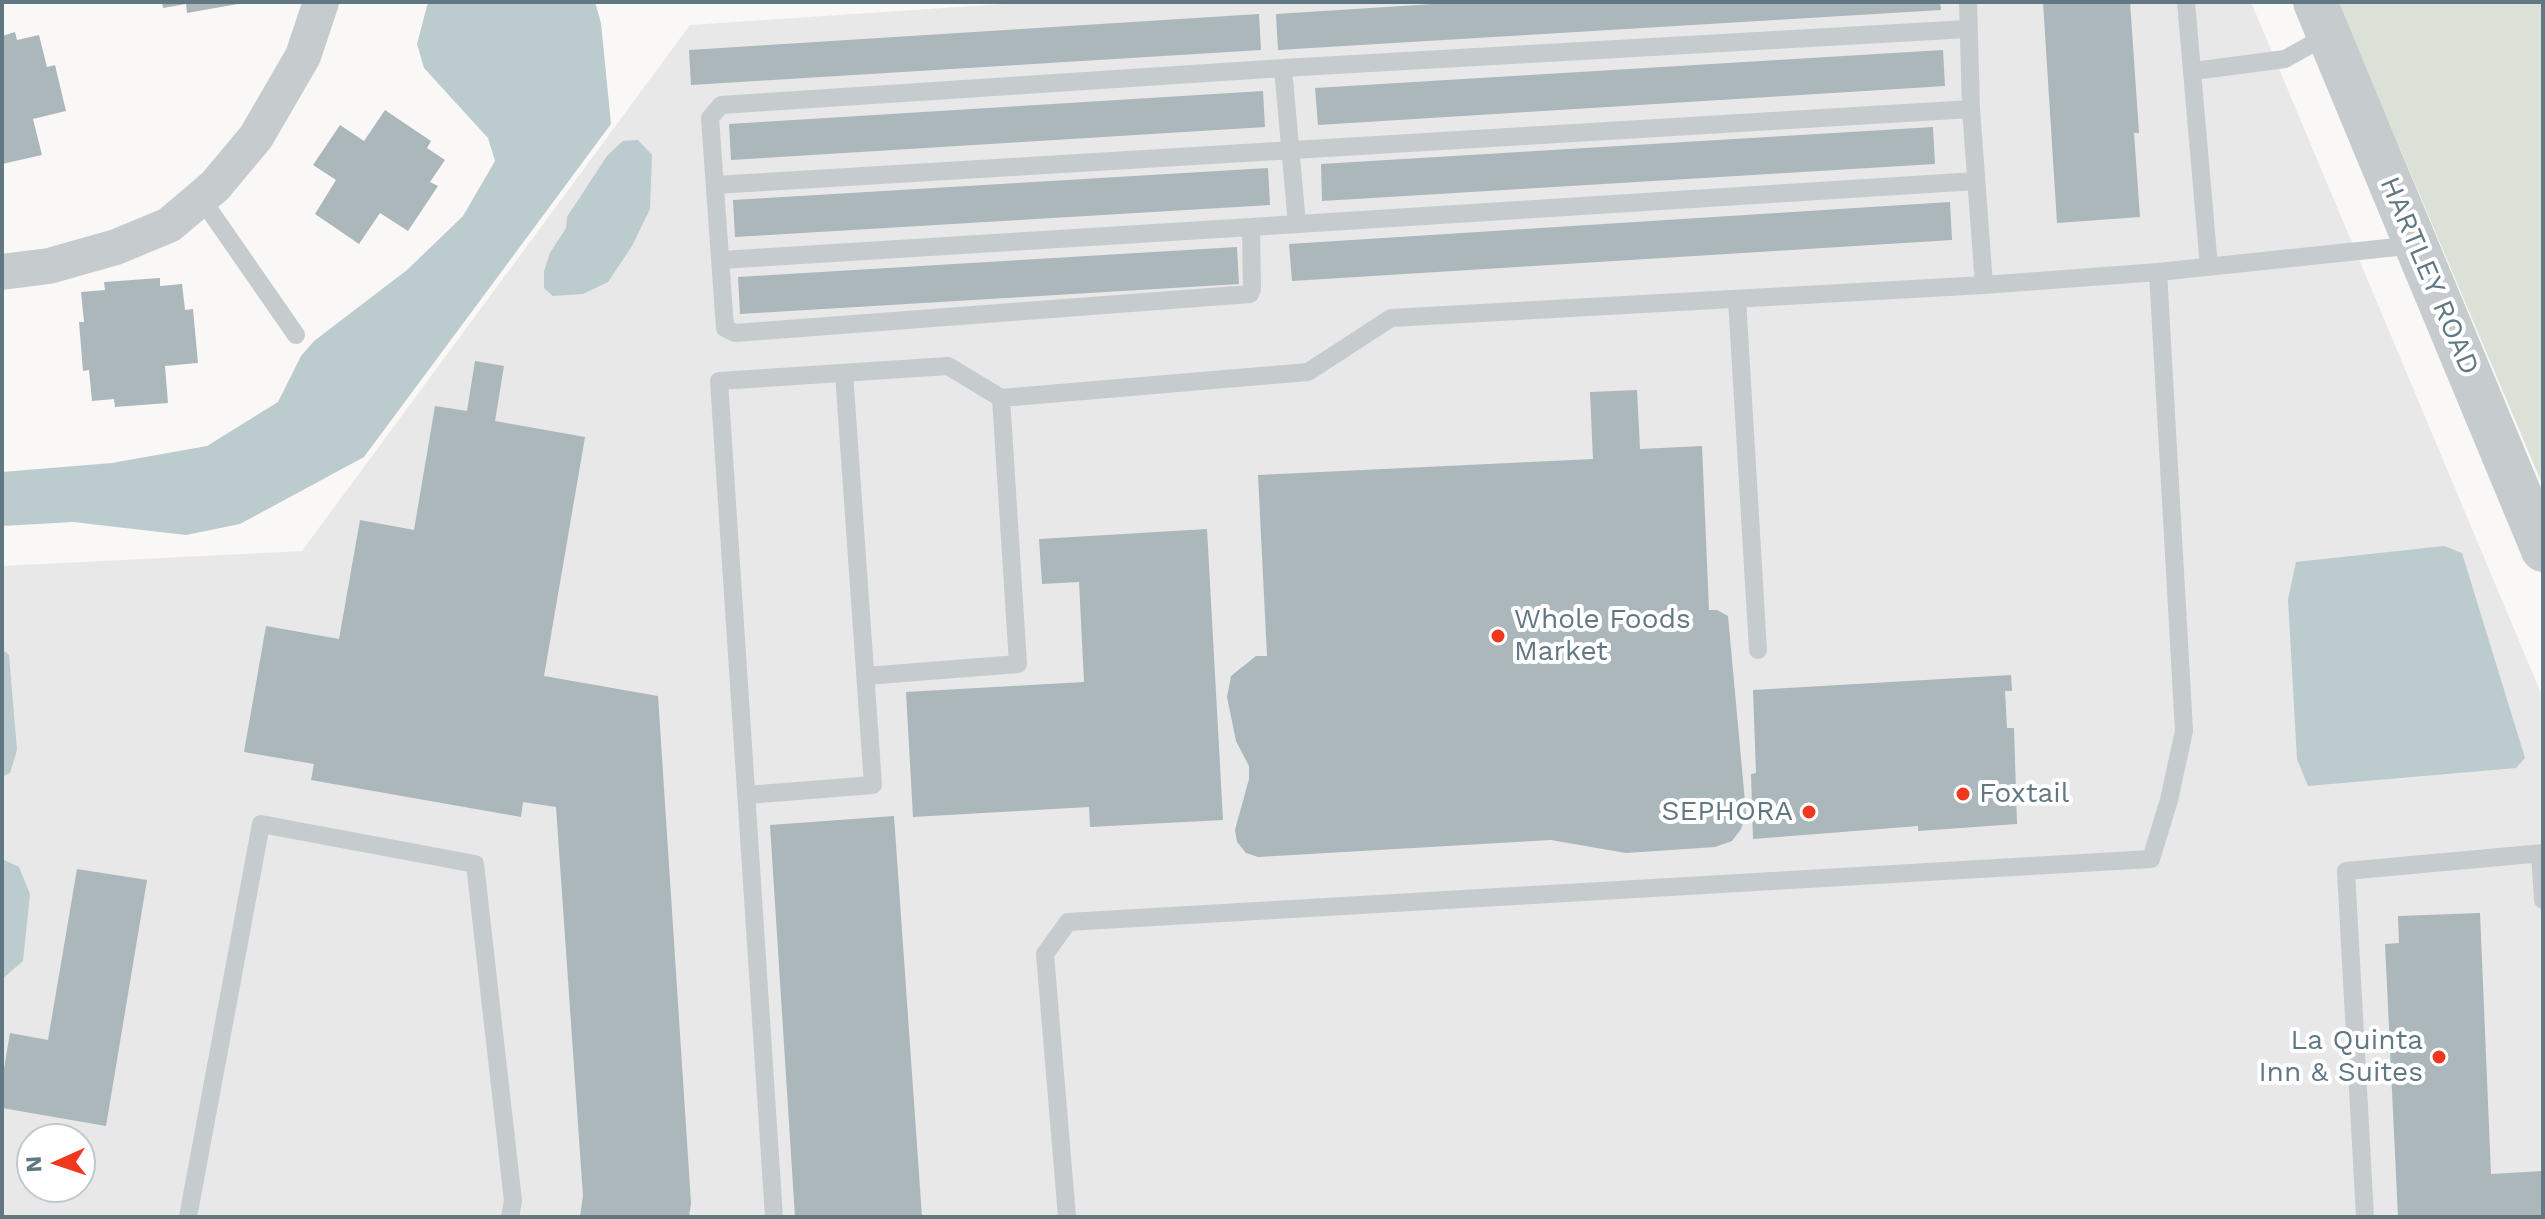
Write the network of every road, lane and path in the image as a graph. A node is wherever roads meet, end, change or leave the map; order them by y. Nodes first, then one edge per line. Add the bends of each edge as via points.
1 (321, 2) edge
2 (1968, 2) edge
3 (2186, 2) edge
4 (2322, 18) edge
5 (1968, 29) junction
6 (1283, 68) junction
7 (2194, 71) junction
8 (1971, 109) junction
9 (1291, 150) junction
10 (1976, 181) junction
11 (715, 185) junction
12 (201, 198) junction
13 (1297, 224) junction
14 (1251, 227) junction
15 (2416, 245) junction
16 (721, 260) junction
17 (2209, 267) junction
18 (2, 272) edge
19 (2158, 272) junction
20 (1984, 285) junction
21 (1737, 299) junction
22 (296, 335) dead end
23 (844, 373) junction
24 (1001, 398) junction
25 (2543, 550) edge
26 (1758, 650) dead end
27 (866, 676) junction
28 (747, 795) junction
29 (2541, 853) edge
30 (2543, 900) edge
31 (188, 1217) edge
32 (510, 1217) edge
33 (774, 1217) edge
34 (1067, 1217) edge
35 (2365, 1217) edge

1 - 12 street via 303,56 256,137
2 - 5 lane
3 - 7 lane
4 - 7 lane via 2285,59
4 - 15 street, HARTLEY ROAD
5 - 6 lane
5 - 8 lane
6 - 9 lane
6 - 11 lane via 721,105 710,118
7 - 17 lane
8 - 9 lane
8 - 10 lane
9 - 11 lane
9 - 13 lane
10 - 13 lane
10 - 20 lane
11 - 16 lane
12 - 18 street via 169,225 116,247 49,266
12 - 22 lane
13 - 14 lane
14 - 16 lane
14 - 16 lane via 1250,294 735,333 725,328
15 - 17 lane
15 - 25 street, HARTLEY ROAD
17 - 19 lane
19 - 20 lane
19 - 34 lane via 2184,731 2151,859 1068,922 1045,954
20 - 21 lane
21 - 24 lane via 1391,318 1308,372
21 - 26 lane
23 - 24 lane via 948,366
23 - 27 lane
23 - 28 lane via 719,381
24 - 27 lane via 1018,664
27 - 28 lane via 873,785
28 - 33 lane
29 - 30 lane
29 - 35 lane via 2346,871
31 - 32 lane via 261,824 475,864 513,1201

